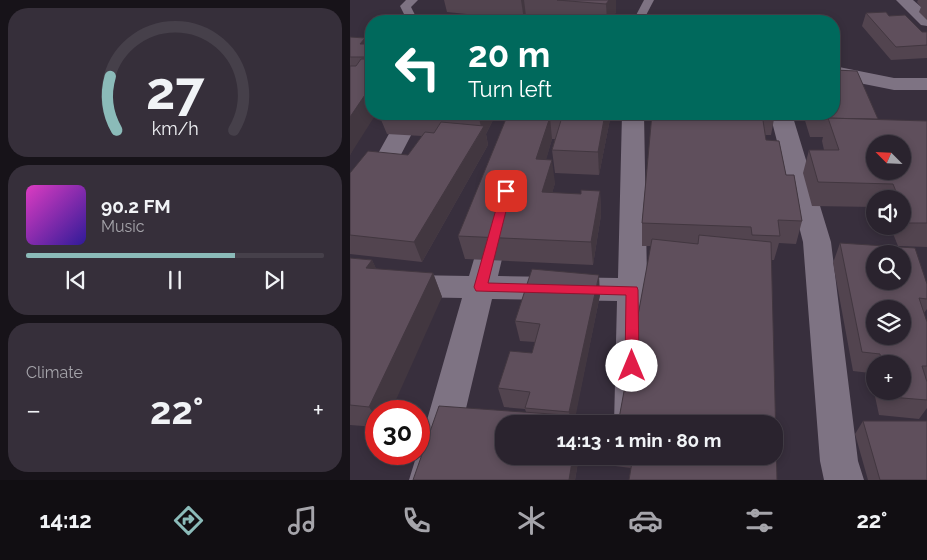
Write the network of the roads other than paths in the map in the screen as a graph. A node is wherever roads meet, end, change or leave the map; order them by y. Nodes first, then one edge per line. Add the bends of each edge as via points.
1 (413, 0) edge
2 (649, 0) edge
3 (904, 0) edge
4 (410, 15) edge
5 (641, 15) edge
6 (927, 20) edge
7 (840, 73) edge
8 (927, 84) edge
9 (408, 120) edge
10 (633, 120) edge
11 (783, 120) edge
12 (503, 200) edge
13 (350, 228) edge
14 (350, 285) edge
15 (480, 287) junction
16 (632, 290) junction
17 (702, 292) edge
18 (632, 415) edge
19 (429, 480) edge
20 (844, 480) edge

1 - 4 lane via 405,6
2 - 5 lane
3 - 6 street
7 - 8 street via 894,84
9 - 13 street
10 - 16 street
11 - 20 street via 817,242 839,461
12 - 15 street
14 - 15 street
15 - 16 street
15 - 19 street
16 - 17 street
16 - 18 street

